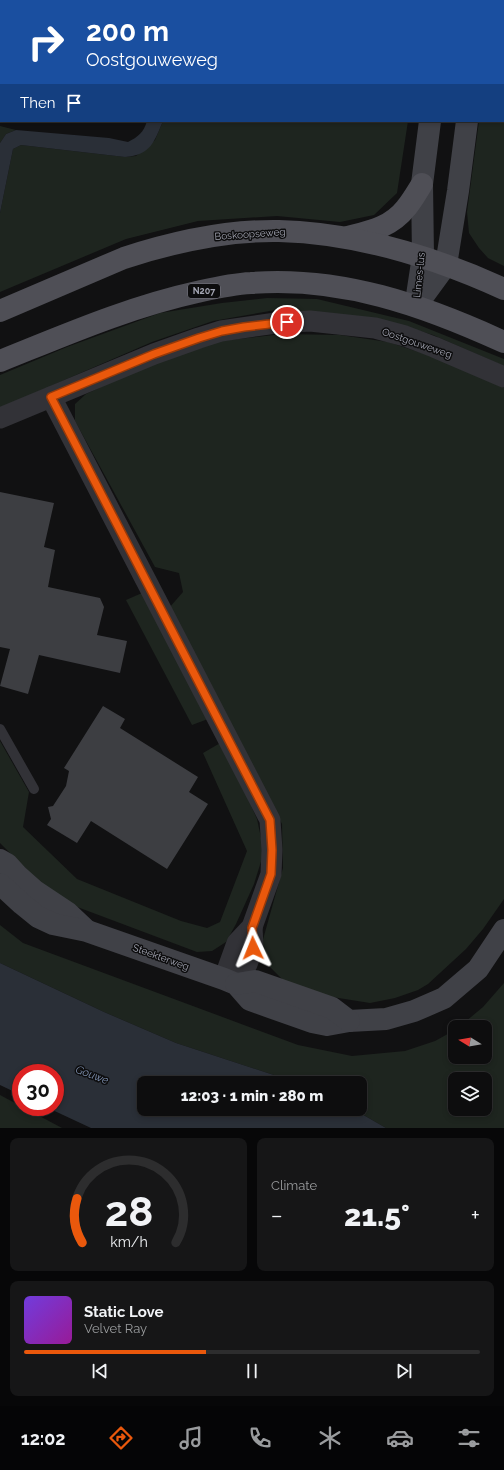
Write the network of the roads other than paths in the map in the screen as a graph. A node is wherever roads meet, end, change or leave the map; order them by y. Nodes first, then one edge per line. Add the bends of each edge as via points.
1 (430, 122) edge
2 (467, 122) edge
3 (422, 184) junction
4 (346, 237) junction
5 (423, 256) junction
6 (446, 265) junction
7 (504, 289) edge
8 (416, 306) junction
9 (0, 311) edge
10 (504, 342) edge
11 (0, 361) edge
12 (504, 377) edge
13 (51, 397) junction
14 (0, 418) edge
15 (0, 729) edge
16 (34, 789) dead end
17 (0, 860) edge
18 (0, 884) edge
19 (504, 930) edge
20 (87, 931) junction
21 (230, 982) junction

1 - 3 main road, Limes-lus
2 - 6 main road, Limes-lus
3 - 4 main road via 394,221 374,231
3 - 5 main road, Limes-lus
4 - 5 main road, Boskoopseweg
4 - 9 main road, Boskoopseweg via 279,231 200,238 124,258
5 - 6 main road, Boskoopseweg
5 - 8 main road, Limes-lus
6 - 7 main road, Boskoopseweg
6 - 8 main road, Limes-lus
8 - 10 main road, N207
8 - 11 main road, N207 via 372,293 315,284 272,282 230,285 156,302
12 - 13 street, Oostgouweweg via 434,347 375,328 290,322 244,327 199,338
13 - 14 street, Oostgouweweg
13 - 21 street via 270,820 271,874 252,928 237,944
15 - 16 lane
17 - 20 main road, Steekterweg
18 - 20 main road, Steekterweg via 43,919 53,924
19 - 21 main road via 478,969 444,998 414,1012 386,1019 349,1020 332,1008 255,980
20 - 21 main road, Steekterweg

